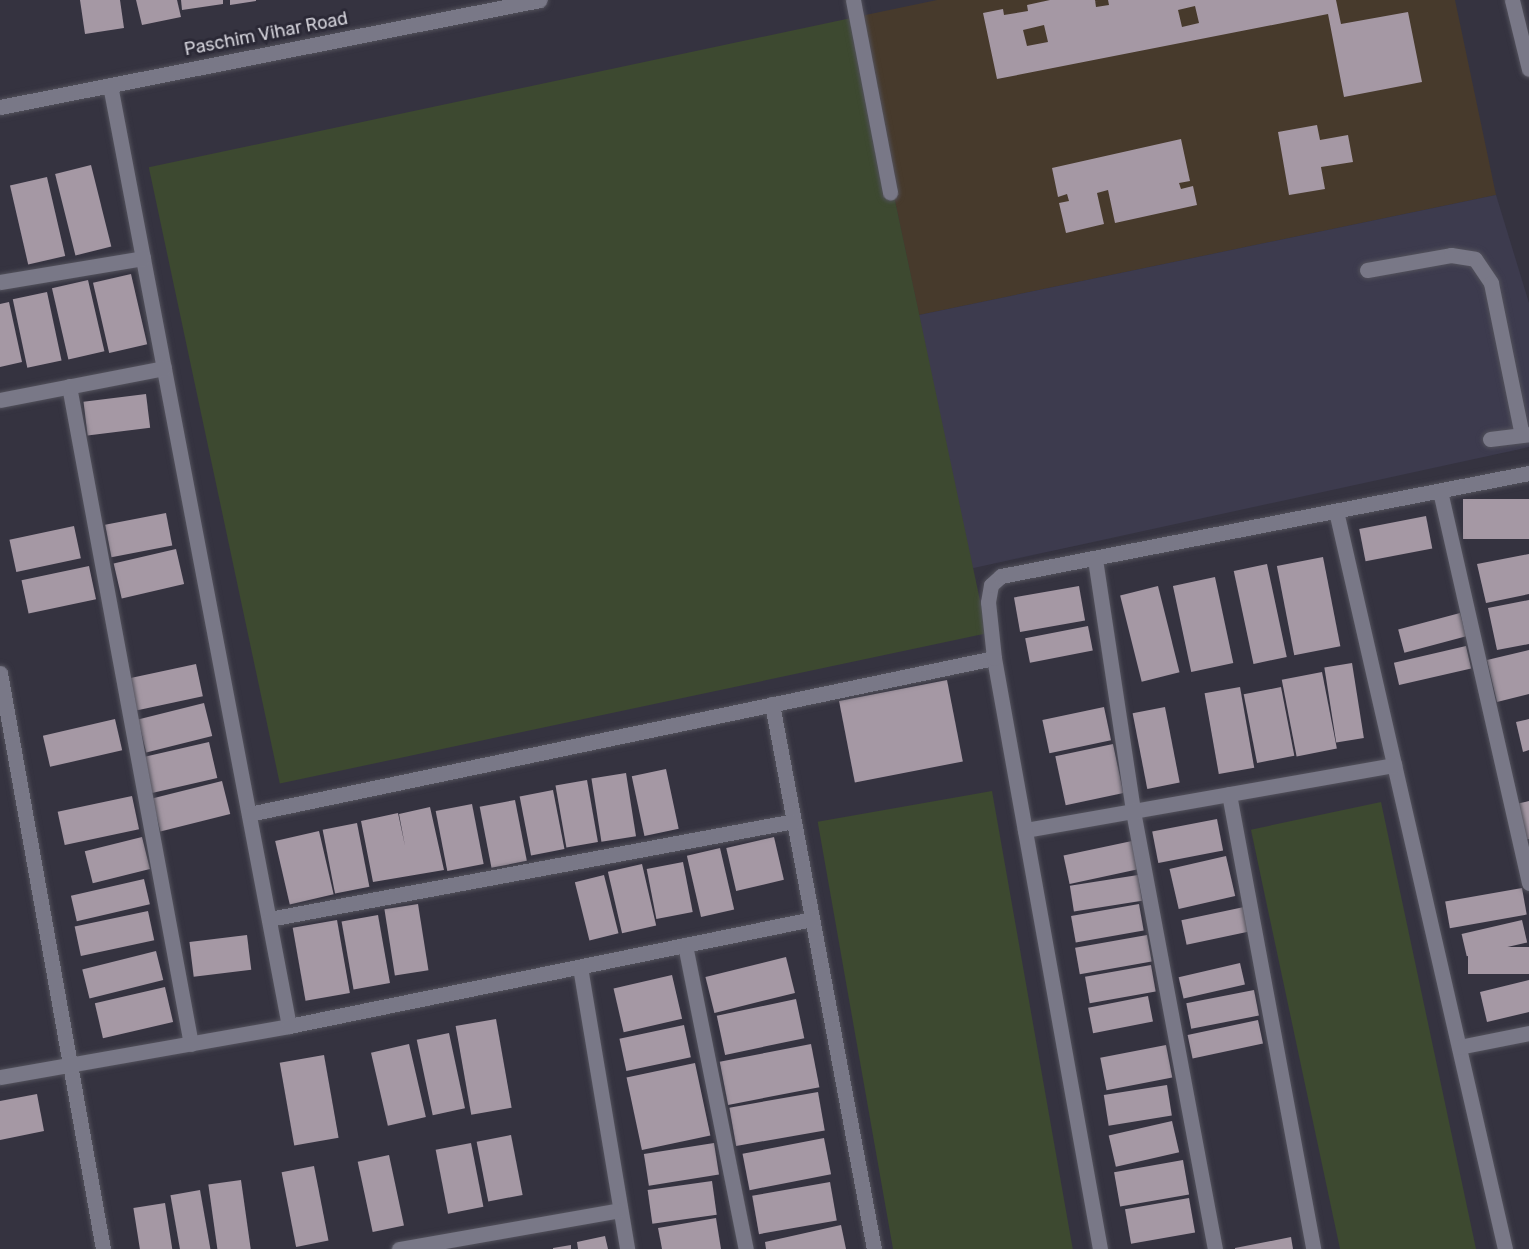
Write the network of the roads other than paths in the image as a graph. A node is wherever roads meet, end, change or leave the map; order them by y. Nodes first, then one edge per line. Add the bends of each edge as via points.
1 (540, 0) edge
2 (853, 0) edge
3 (1512, 0) edge
4 (1526, 44) edge
5 (1529, 69) edge
6 (110, 85) junction
7 (0, 107) edge
8 (890, 192) dead end
9 (143, 258) junction
10 (1367, 270) dead end
11 (0, 282) edge
12 (164, 368) junction
13 (69, 386) junction
14 (0, 400) edge
15 (1526, 435) edge
16 (1490, 439) dead end
17 (1529, 473) edge
18 (1440, 491) junction
19 (1336, 511) junction
20 (1095, 559) junction
21 (994, 658) junction
22 (0, 673) edge
23 (772, 704) junction
24 (1394, 765) junction
25 (1229, 794) junction
26 (1133, 811) junction
27 (249, 814) junction
28 (794, 821) junction
29 (1025, 830) junction
30 (1529, 883) edge
31 (269, 919) junction
32 (812, 919) junction
33 (684, 945) junction
34 (580, 967) junction
35 (289, 1026) junction
36 (1529, 1032) edge
37 (191, 1044) junction
38 (1459, 1047) junction
39 (72, 1065) junction
40 (0, 1077) edge
41 (620, 1210) junction
42 (103, 1249) edge
43 (399, 1249) edge
44 (627, 1249) edge
45 (746, 1249) edge
46 (874, 1249) edge
47 (1100, 1249) edge
48 (1215, 1249) edge
49 (1313, 1249) edge
50 (1505, 1249) edge

1 - 6 street, Paschim Vihar Road
2 - 8 street
3 - 4 street
4 - 5 street
6 - 7 street, Paschim Vihar Road
6 - 9 street
9 - 11 street
9 - 12 street
10 - 15 street via 1450,255 1475,259 1491,283
12 - 13 street
12 - 27 street
13 - 14 street
13 - 37 street
15 - 16 street
17 - 18 street
18 - 19 street
18 - 30 street
19 - 20 street
19 - 24 street
20 - 21 street via 1001,576 991,585 988,602
20 - 26 street
21 - 23 street
21 - 29 street
22 - 39 street
23 - 27 street
23 - 28 street
24 - 25 street
24 - 38 street
25 - 26 street
25 - 49 street
26 - 29 street
26 - 48 street
27 - 31 street
28 - 31 street
28 - 32 street
29 - 47 street
31 - 35 street
32 - 33 street
32 - 46 street
33 - 34 street
33 - 45 street
34 - 35 street
34 - 41 street
35 - 37 street
36 - 38 street
37 - 39 street
38 - 50 street
39 - 40 street
39 - 42 street
41 - 43 street
41 - 44 street

